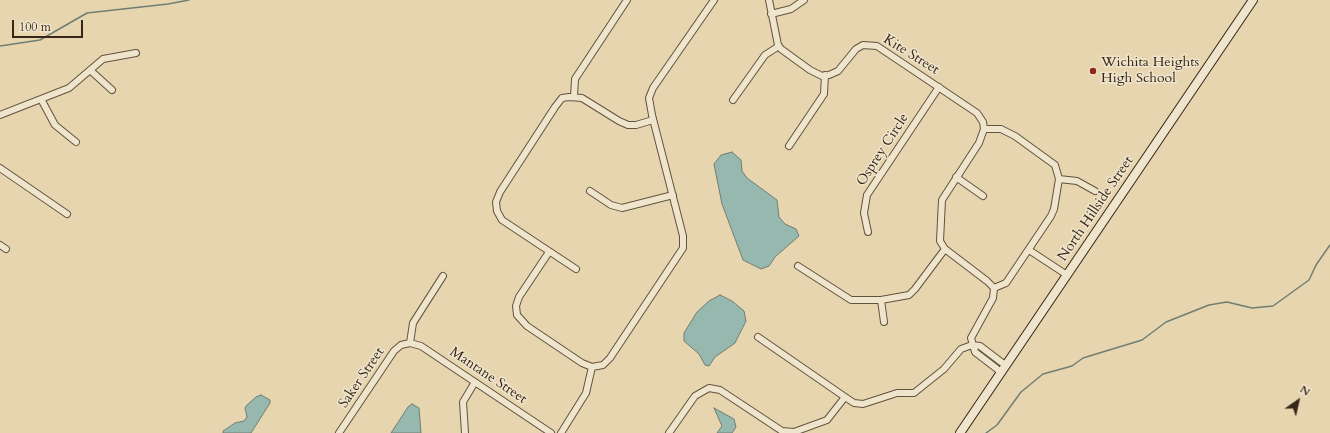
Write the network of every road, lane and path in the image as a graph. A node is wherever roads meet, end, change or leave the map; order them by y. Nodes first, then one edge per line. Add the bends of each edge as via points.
1 (627, 0) edge
2 (714, 0) edge
3 (769, 0) edge
4 (804, 0) edge
5 (1253, 0) edge
6 (772, 14) junction
7 (779, 46) junction
8 (136, 53) dead end
9 (90, 70) junction
10 (825, 75) junction
11 (939, 87) junction
12 (112, 90) dead end
13 (574, 97) junction
14 (41, 99) junction
15 (733, 100) dead end
16 (0, 114) edge
17 (653, 120) junction
18 (984, 129) junction
19 (76, 142) dead end
20 (789, 146) dead end
21 (0, 168) edge
22 (956, 177) junction
23 (1059, 179) junction
24 (590, 191) dead end
25 (1095, 191) dead end
26 (673, 195) junction
27 (983, 196) dead end
28 (66, 214) dead end
29 (868, 232) dead end
30 (0, 245) edge
31 (6, 249) dead end
32 (945, 249) junction
33 (1030, 250) junction
34 (549, 252) junction
35 (798, 266) dead end
36 (576, 269) dead end
37 (1067, 275) junction
38 (443, 276) dead end
39 (994, 288) junction
40 (881, 300) junction
41 (884, 322) dead end
42 (758, 337) dead end
43 (410, 343) junction
44 (972, 345) junction
45 (592, 367) junction
46 (1003, 369) junction
47 (475, 382) junction
48 (845, 397) junction
49 (339, 433) edge
50 (465, 433) edge
51 (550, 433) edge
52 (561, 433) edge
53 (669, 433) edge
54 (960, 433) edge

1 - 13 street via 575,79
2 - 17 street via 653,88 649,102
3 - 6 street
4 - 6 street via 791,9
5 - 37 main road, North Hillside Street
6 - 7 street
7 - 10 street via 810,70
7 - 15 street via 764,55
8 - 9 street via 103,58
9 - 12 street
9 - 14 street via 69,88
10 - 11 street, Kite Street via 838,71 856,49 870,44 883,49
10 - 20 street via 824,94
11 - 18 street, Kite Street via 977,113
11 - 29 street, Osprey Circle via 867,195 864,213
13 - 17 street via 582,98 625,124 636,125
13 - 34 street via 562,98 554,108 496,202 502,220
14 - 16 street
14 - 19 street via 55,124
17 - 26 street
18 - 22 street via 979,143
18 - 23 street via 1001,129 1015,136 1055,165
21 - 28 street
22 - 27 street
22 - 32 street via 941,206 940,241
23 - 25 street via 1077,181
23 - 33 street via 1054,209
24 - 26 street via 611,205 622,208
26 - 45 street via 683,240 681,252 610,358 603,365
30 - 31 street
32 - 39 street
32 - 40 street via 909,295
33 - 37 street
33 - 39 street via 1006,283
34 - 36 street
34 - 45 street via 519,297 517,315 527,326
35 - 40 street via 851,300
37 - 46 main road, North Hillside Street
38 - 43 street via 413,323
39 - 44 street via 993,298 973,331
40 - 41 street
42 - 48 street
43 - 47 street, Mantane Street via 421,346
43 - 49 street, Saker Street via 401,345 394,351
44 - 46 street via 975,352
44 - 48 street via 961,349 944,369 914,393 897,393 863,404 854,403
45 - 52 street via 586,393
46 - 54 main road, North Hillside Street
47 - 50 street via 463,402
47 - 51 street, Mantane Street
48 - 53 street via 827,420 788,432 782,431 720,390 709,388 695,396

